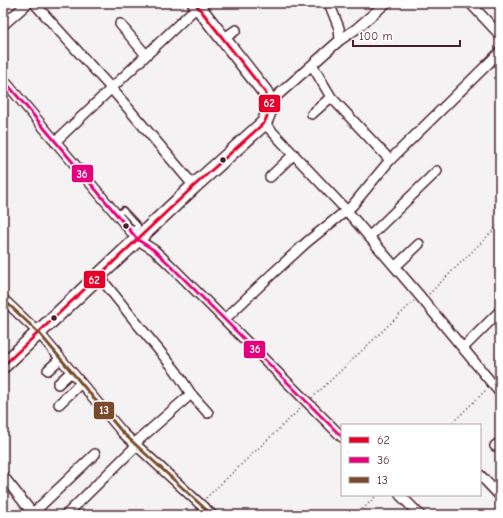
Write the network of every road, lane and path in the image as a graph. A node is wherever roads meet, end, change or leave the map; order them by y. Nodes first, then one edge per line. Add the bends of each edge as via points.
1 (28, 3) edge
2 (34, 3) edge
3 (329, 3) edge
4 (386, 3) edge
5 (470, 3) edge
6 (198, 4) edge
7 (120, 24) dead end
8 (3, 25) edge
9 (236, 30) dead end
10 (500, 35) edge
11 (223, 39) junction
12 (340, 40) junction
13 (500, 52) edge
14 (146, 55) junction
15 (312, 65) junction
16 (3, 80) edge
17 (111, 88) junction
18 (330, 97) junction
19 (270, 102) junction
20 (312, 114) dead end
21 (264, 123) junction
22 (500, 139) edge
23 (55, 142) junction
24 (496, 143) dead end
25 (294, 154) junction
26 (390, 160) junction
27 (437, 172) dead end
28 (270, 177) dead end
29 (194, 186) junction
30 (347, 211) junction
31 (500, 224) edge
32 (134, 236) junction
33 (369, 237) junction
34 (419, 244) dead end
35 (395, 267) junction
36 (99, 276) junction
37 (421, 298) junction
38 (3, 299) edge
39 (500, 312) edge
40 (225, 319) junction
41 (38, 333) junction
42 (463, 348) junction
43 (60, 359) junction
44 (3, 366) edge
45 (48, 370) dead end
46 (71, 372) junction
47 (81, 383) junction
48 (58, 384) dead end
49 (493, 384) junction
50 (500, 393) edge
51 (191, 394) junction
52 (307, 402) junction
53 (59, 404) dead end
54 (208, 413) dead end
55 (451, 424) edge
56 (341, 436) edge
57 (135, 445) junction
58 (95, 454) dead end
59 (3, 476) edge
60 (481, 476) edge
61 (376, 496) edge
62 (401, 496) edge
63 (500, 496) edge
64 (200, 504) junction
65 (32, 514) edge
66 (66, 515) edge
67 (189, 515) edge
68 (212, 515) edge
69 (357, 515) edge
70 (420, 515) edge

1 - 8 street
2 - 17 street
3 - 12 street via 339,28
4 - 12 street
5 - 10 street
6 - 11 main road
6 - 14 street
7 - 14 street
9 - 11 street
11 - 19 main road
12 - 15 street
13 - 26 street
14 - 17 street
15 - 18 street
15 - 19 street
16 - 23 street
17 - 23 street
17 - 29 street
18 - 20 street
18 - 26 street
19 - 21 main road via 270,111
21 - 25 street
21 - 29 main road
22 - 24 path
23 - 32 street
25 - 28 street
25 - 30 street
26 - 30 street
27 - 33 street
29 - 32 main road
30 - 33 street
30 - 40 street via 307,242
31 - 37 path
32 - 36 main road
32 - 40 street via 154,250
33 - 35 street
34 - 35 street
35 - 37 street
36 - 41 main road
36 - 51 street via 176,371
37 - 42 street
37 - 52 path
38 - 41 street
39 - 42 street
40 - 52 street
41 - 43 street
41 - 44 main road
42 - 49 street
43 - 45 street
43 - 46 street
46 - 47 street
46 - 48 street
47 - 53 street
47 - 57 street
49 - 50 street
49 - 55 path
51 - 54 street
51 - 57 street
52 - 56 street
52 - 64 path
57 - 64 street
57 - 66 street
58 - 65 street
59 - 65 street
60 - 63 street
61 - 69 path
62 - 70 street
64 - 67 path
64 - 68 street

